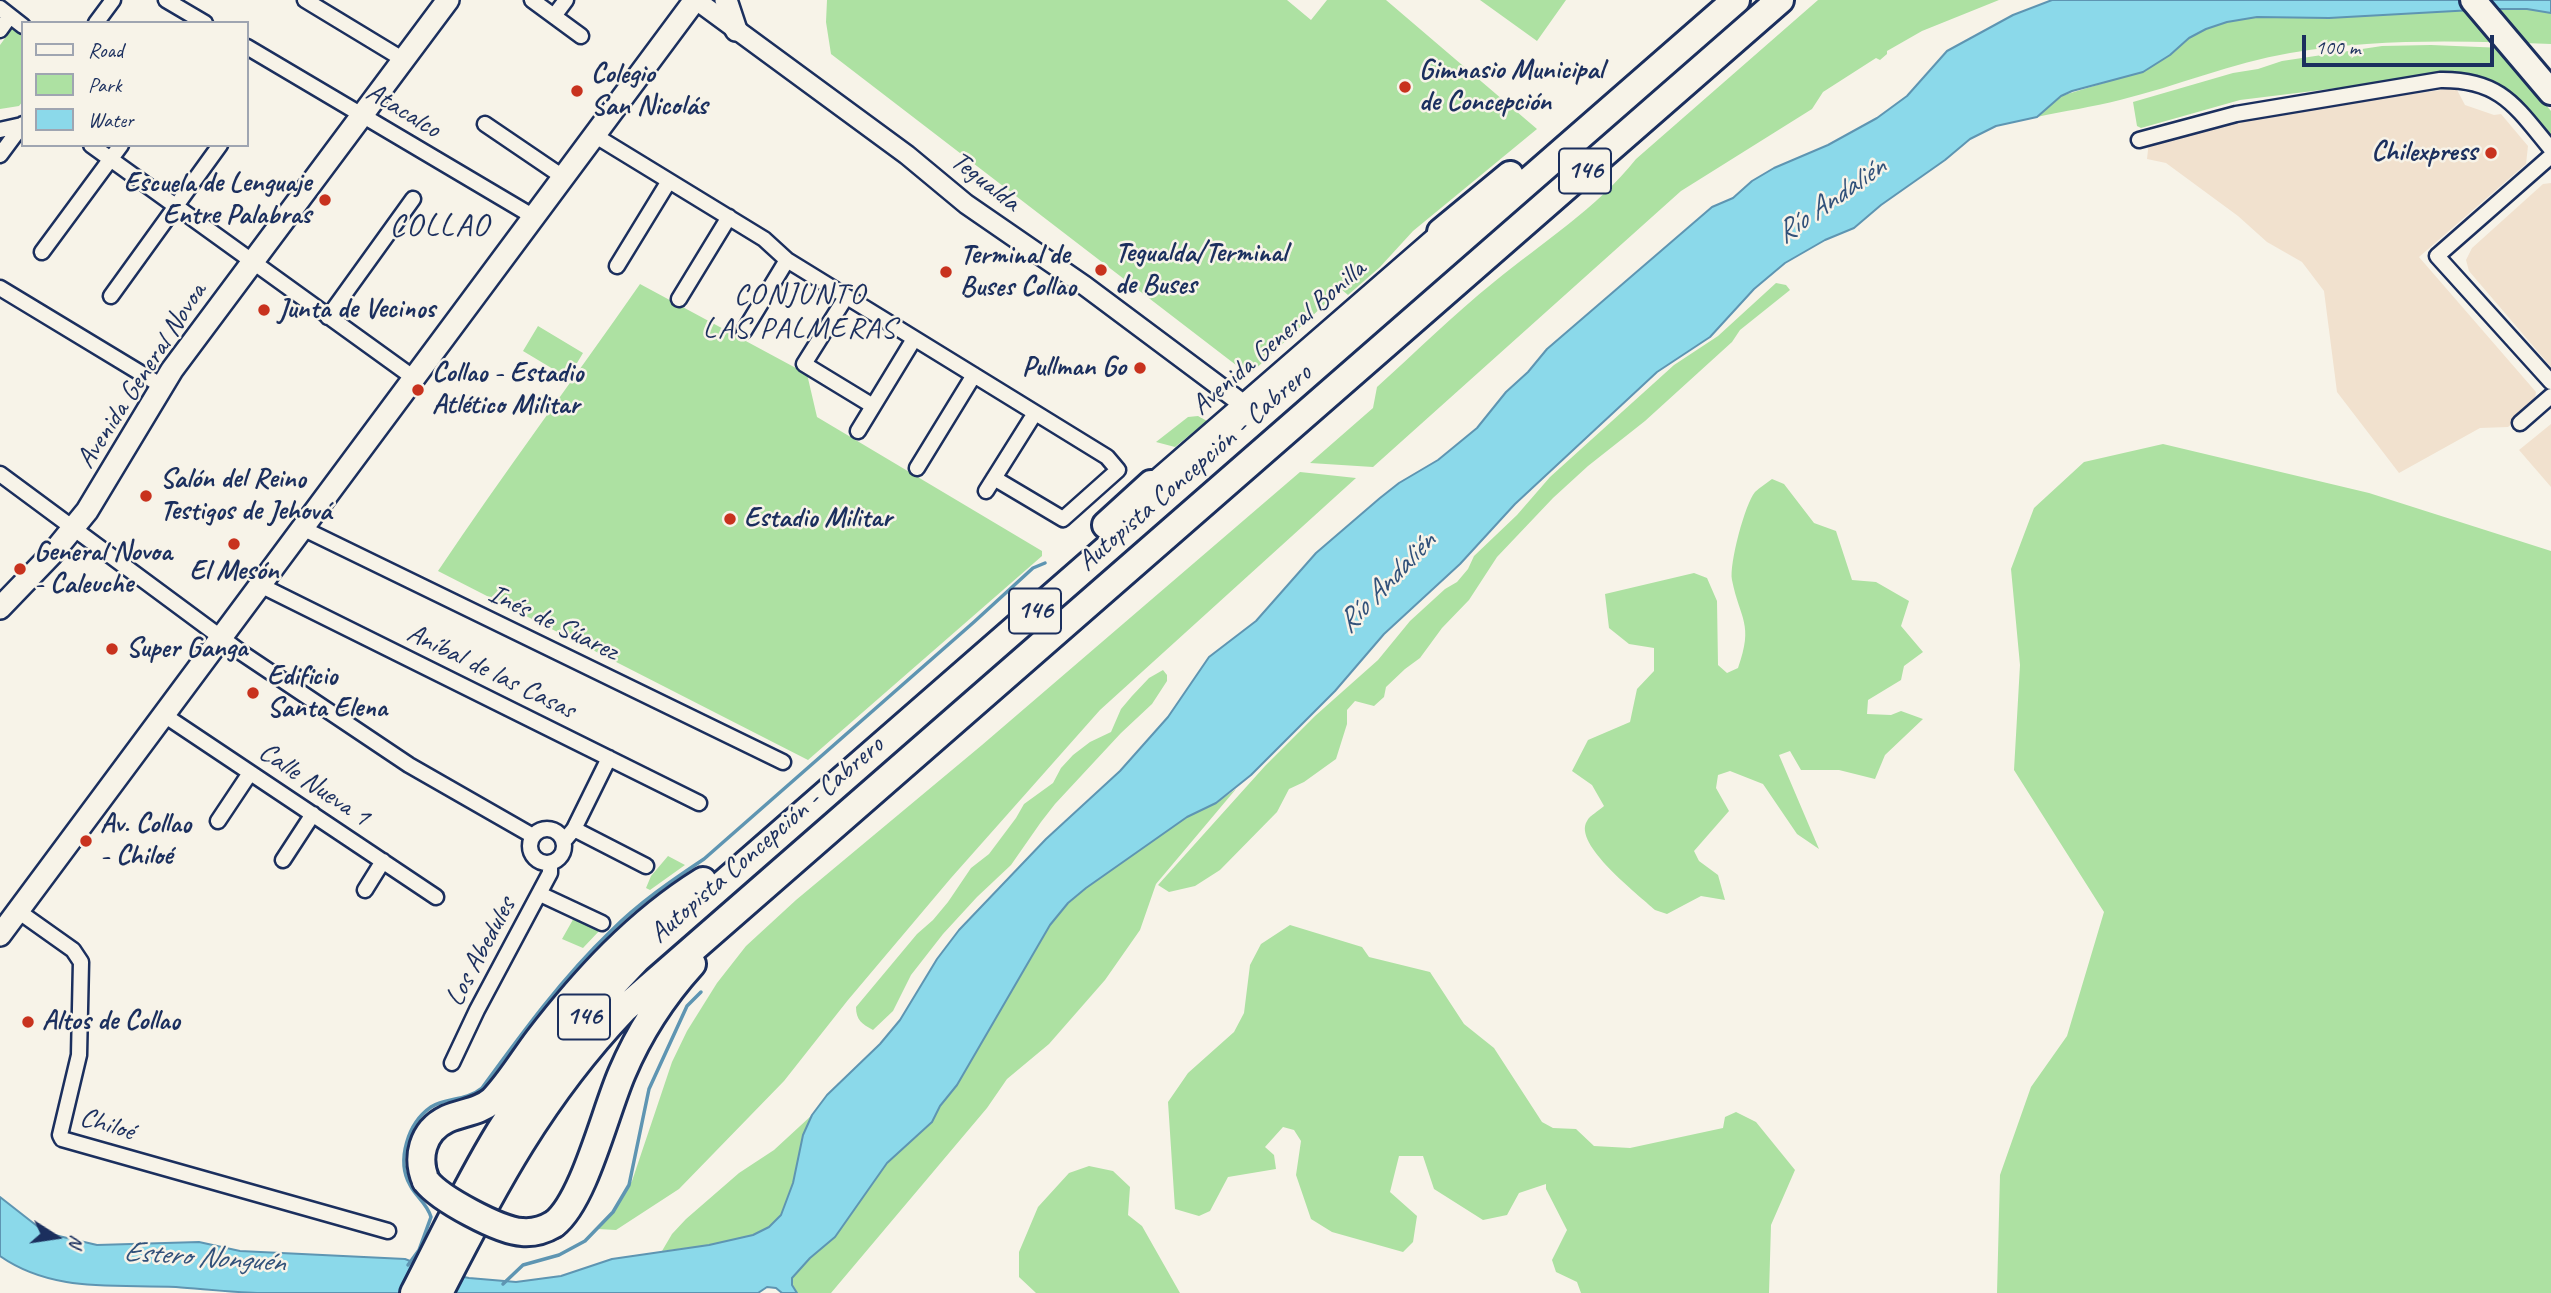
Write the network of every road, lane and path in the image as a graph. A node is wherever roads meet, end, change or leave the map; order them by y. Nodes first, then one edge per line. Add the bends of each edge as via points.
1 (113, 0) edge
2 (166, 0) edge
3 (305, 0) edge
4 (448, 0) edge
5 (531, 0) edge
6 (566, 0) edge
7 (696, 0) edge
8 (726, 0) edge
9 (1780, 0) edge
10 (1793, 0) edge
11 (2473, 0) edge
12 (2492, 0) edge
13 (1735, 1) edge
14 (5, 12) edge
15 (554, 16) junction
16 (97, 21) edge
17 (202, 21) edge
18 (21, 24) edge
19 (1747, 29) junction
20 (0, 30) edge
21 (736, 30) junction
22 (581, 36) dead end
23 (248, 48) edge
24 (404, 60) junction
25 (2549, 82) edge
26 (1609, 113) junction
27 (363, 115) junction
28 (485, 124) dead end
29 (21, 125) edge
30 (21, 126) edge
31 (0, 130) edge
32 (594, 135) junction
33 (2140, 140) dead end
34 (2, 147) edge
35 (94, 147) edge
36 (120, 147) edge
37 (219, 147) edge
38 (2551, 149) edge
39 (2551, 156) edge
40 (111, 160) junction
41 (563, 177) junction
42 (669, 181) junction
43 (414, 199) dead end
44 (176, 207) junction
45 (534, 217) junction
46 (729, 217) junction
47 (1441, 232) joint
48 (42, 252) dead end
49 (787, 260) junction
50 (252, 263) junction
51 (617, 266) dead end
52 (0, 288) edge
53 (111, 296) dead end
54 (846, 297) junction
55 (678, 299) dead end
56 (328, 317) junction
57 (744, 331) dead end
58 (915, 339) junction
59 (974, 375) junction
60 (414, 377) junction
61 (2551, 382) edge
62 (162, 386) junction
63 (2551, 396) edge
64 (1243, 404) junction
65 (873, 406) junction
66 (1035, 413) junction
67 (2520, 423) dead end
68 (858, 431) dead end
69 (917, 468) dead end
70 (0, 474) edge
71 (1151, 484) joint
72 (74, 528) junction
73 (302, 528) junction
74 (260, 585) junction
75 (2, 602) edge
76 (221, 637) junction
77 (921, 710) junction
78 (164, 715) junction
79 (609, 758) junction
80 (783, 762) dead end
81 (250, 773) junction
82 (699, 803) dead end
83 (313, 814) junction
84 (218, 821) dead end
85 (574, 829) junction
86 (533, 836) junction
87 (776, 836) junction
88 (564, 841) junction
89 (283, 860) dead end
90 (383, 861) junction
91 (551, 863) junction
92 (646, 866) dead end
93 (365, 890) dead end
94 (540, 894) junction
95 (436, 897) dead end
96 (748, 899) junction
97 (18, 911) junction
98 (602, 923) dead end
99 (1, 932) edge
100 (452, 1063) dead end
101 (388, 1231) dead end
102 (452, 1243) junction
103 (414, 1293) edge
104 (439, 1293) edge

1 - 16 street
2 - 17 street
3 - 24 street
4 - 24 main road, Avenida General Novoa
5 - 15 street
6 - 15 street
7 - 21 street, Tegualda
7 - 32 main road
8 - 21 main road
9 - 19 highway, Autopista Concepción - Cabrero / 146
10 - 19 highway
11 - 25 highway
12 - 25 highway
13 - 26 highway, Autopista Concepción - Cabrero / 146
14 - 18 street
14 - 20 street
15 - 22 street
19 - 96 highway, Autopista Concepción - Cabrero / 146
21 - 64 street, Tegualda
23 - 27 street, Atacalco
24 - 27 main road, Avenida General Novoa
26 - 47 highway via 1563,136
26 - 77 highway, Autopista Concepción - Cabrero / 146
27 - 45 street, Atacalco
27 - 50 main road, Avenida General Novoa
28 - 41 street
29 - 31 street
30 - 34 street
32 - 41 main road
32 - 42 street
33 - 38 street via 2236,114 2440,80 2469,81 2496,90
35 - 40 street
36 - 40 street
37 - 44 street
39 - 61 street via 2437,256
40 - 44 street
40 - 48 street
41 - 45 main road
42 - 46 street
42 - 51 street
43 - 56 street
44 - 50 street
44 - 53 street
45 - 60 main road
46 - 49 street
46 - 55 street
47 - 64 street, Avenida General Bonilla
49 - 54 street
49 - 57 street
50 - 56 street
50 - 62 main road, Avenida General Novoa
52 - 62 street
54 - 58 street
54 - 65 street via 804,364
56 - 60 street
58 - 59 street
58 - 65 street
59 - 66 street
59 - 69 street
60 - 73 main road
62 - 72 main road, Avenida General Novoa
63 - 67 street
64 - 71 street, Avenida General Bonilla
65 - 68 street
66 - 66 street via 1107,457 1118,470 1063,519 990,484
70 - 72 street
71 - 77 highway via 989,636
72 - 75 main road, Avenida General Novoa
72 - 76 street
73 - 74 main road
73 - 80 street, Inés de Súarez
74 - 76 main road
74 - 79 street, Aníbal de las Casas
76 - 78 main road
76 - 86 street via 382,748
77 - 87 highway, Autopista Concepción - Cabrero / 146
78 - 81 street, Calle Nueva 1
78 - 97 main road
79 - 82 street, Aníbal de las Casas
79 - 85 street
81 - 83 street, Calle Nueva 1
81 - 84 street
83 - 89 street
83 - 90 street, Calle Nueva 1
85 - 88 street
85 - 92 street
86 - 88 street via 552,829
86 - 91 street via 533,855
87 - 96 highway, bridge via 648,920 578,991 493,1100 434,1128 421,1163 426,1181 439,1196 510,1231 537,1231 554,1224 572,1205 618,1082 645,1027 674,985
87 - 102 highway, Autopista Concepción - Cabrero / 146 via 660,936 573,1029 500,1132
88 - 91 street via 561,855
90 - 93 street
90 - 95 street, Calle Nueva 1
91 - 94 street, Los Abedules
94 - 98 street
94 - 100 street, Los Abedules
96 - 102 highway, Autopista Concepción - Cabrero / 146 via 648,986 579,1058
97 - 99 main road
97 - 101 street, Chiloé via 73,950 81,962 79,1055 62,1139
102 - 103 highway, Autopista Concepción - Cabrero / 146
102 - 104 highway, Autopista Concepción - Cabrero / 146

